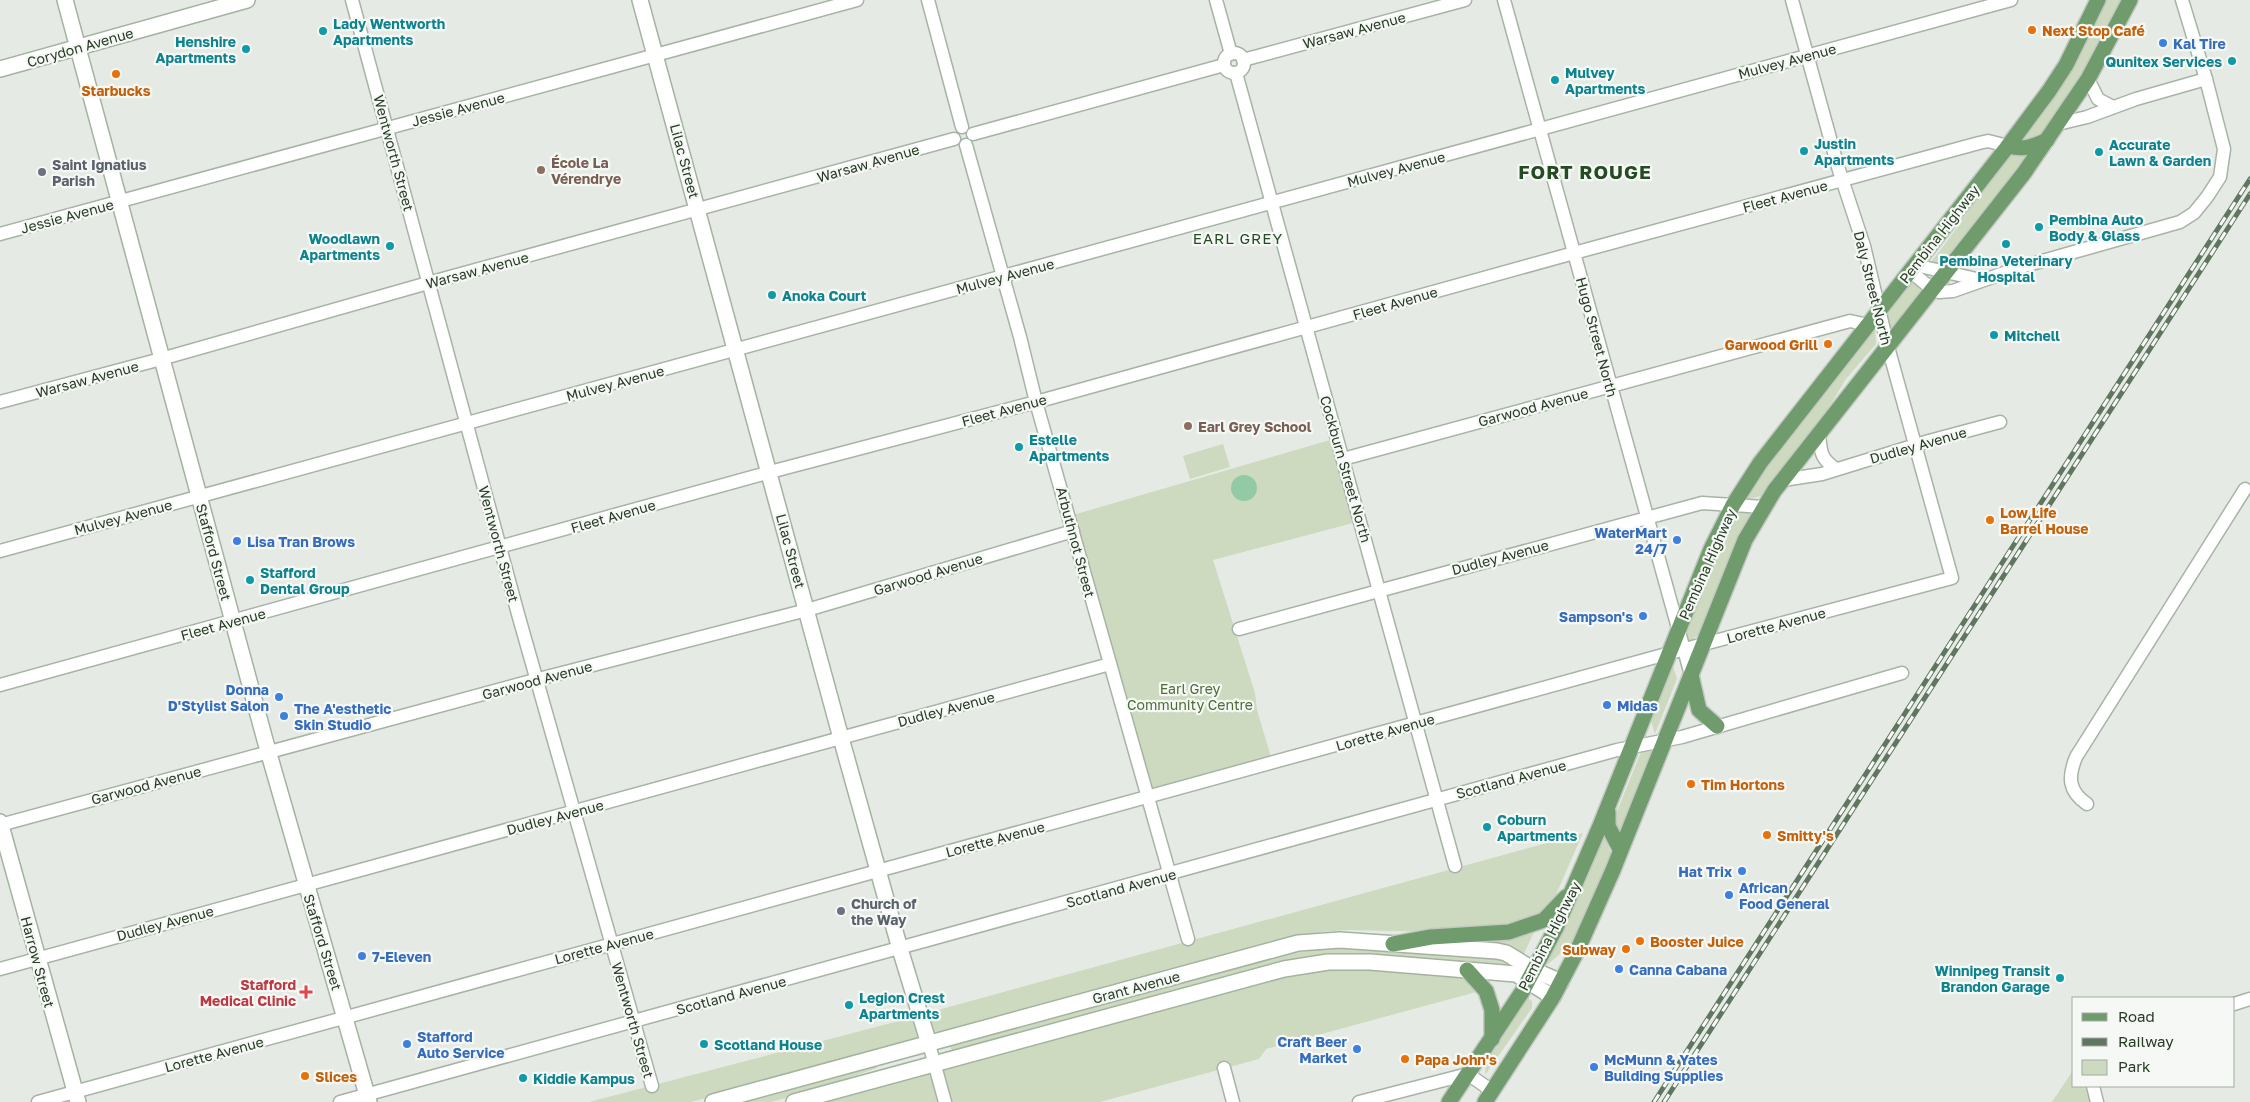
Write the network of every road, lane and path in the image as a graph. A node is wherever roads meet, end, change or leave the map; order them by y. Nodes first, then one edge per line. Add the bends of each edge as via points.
1 (65, 0) edge
2 (247, 0) edge
3 (352, 0) edge
4 (640, 0) edge
5 (857, 0) edge
6 (928, 0) edge
7 (1216, 0) edge
8 (1465, 0) edge
9 (1504, 0) edge
10 (1792, 0) edge
11 (2011, 0) edge
12 (2098, 0) edge
13 (2130, 0) edge
14 (2182, 0) edge
15 (78, 48) junction
16 (1231, 54) junction
17 (655, 55) junction
18 (1807, 56) junction
19 (1243, 60) junction
20 (1224, 66) junction
21 (0, 69) edge
22 (1236, 72) junction
23 (2088, 79) junction
24 (2206, 79) junction
25 (2113, 107) junction
26 (2058, 124) junction
27 (962, 127) junction
28 (387, 128) junction
29 (1540, 129) junction
30 (973, 134) junction
31 (954, 139) junction
32 (2048, 140) junction
33 (966, 145) junction
34 (2008, 146) junction
35 (1843, 181) junction
36 (118, 202) junction
37 (1272, 202) junction
38 (698, 210) junction
39 (0, 234) edge
40 (1574, 253) junction
41 (1913, 268) junction
42 (1945, 272) junction
43 (1002, 276) junction
44 (1981, 280) junction
45 (428, 283) junction
46 (1932, 289) junction
47 (1880, 310) junction
48 (1868, 325) junction
49 (1306, 327) junction
50 (1888, 347) junction
51 (736, 349) junction
52 (161, 359) junction
53 (1610, 386) junction
54 (0, 402) edge
55 (1036, 402) junction
56 (2000, 422) dead end
57 (467, 423) junction
58 (1819, 434) junction
59 (1914, 445) junction
60 (1343, 459) junction
61 (1836, 468) junction
62 (770, 472) junction
63 (1784, 480) junction
64 (2245, 489) dead end
65 (199, 496) junction
66 (1733, 505) junction
67 (1764, 508) junction
68 (1647, 517) junction
69 (1073, 531) junction
70 (501, 547) junction
71 (0, 551) edge
72 (1952, 578) joint
73 (1379, 590) junction
74 (807, 610) junction
75 (233, 621) junction
76 (1239, 629) dead end
77 (1678, 630) junction
78 (1702, 645) junction
79 (1677, 652) junction
80 (1110, 664) junction
81 (1902, 673) dead end
82 (1691, 675) junction
83 (538, 680) junction
84 (0, 685) edge
85 (1416, 724) junction
86 (1717, 726) junction
87 (841, 738) junction
88 (1665, 741) junction
89 (1632, 746) junction
90 (268, 752) junction
91 (1147, 798) junction
92 (1437, 800) junction
93 (1608, 802) junction
94 (2087, 804) dead end
95 (574, 811) junction
96 (0, 824) edge
97 (1620, 849) junction
98 (1455, 866) dead end
99 (879, 871) junction
100 (1170, 875) junction
101 (306, 886) junction
102 (1574, 889) junction
103 (1188, 939) dead end
104 (612, 944) junction
105 (1393, 944) junction
106 (900, 949) junction
107 (36, 958) junction
108 (0, 969) edge
109 (1467, 970) junction
110 (1531, 976) junction
111 (1561, 982) junction
112 (1553, 997) junction
113 (2250, 1000) edge
114 (2235, 1004) edge
115 (345, 1018) junction
116 (634, 1022) junction
117 (1492, 1039) junction
118 (929, 1044) junction
119 (935, 1064) junction
120 (1224, 1068) dead end
121 (1468, 1074) junction
122 (652, 1086) dead end
123 (2093, 1087) edge
124 (1489, 1096) edge
125 (76, 1097) edge
126 (368, 1098) edge
127 (38, 1102) edge
128 (340, 1102) edge
129 (713, 1102) edge
130 (794, 1102) edge
131 (946, 1102) edge
132 (1233, 1102) edge
133 (1359, 1102) edge
134 (1449, 1102) edge
135 (2098, 1102) edge

1 - 15 street, Stafford Street
2 - 15 street, Corydon Avenue
3 - 28 street, Wentworth Street
4 - 17 street, Lilac Street
5 - 17 street, Jessie Avenue
6 - 27 street
7 - 16 street
8 - 19 street, Warsaw Avenue
9 - 29 street, Hugo Street North
10 - 18 street, Daly Street North
11 - 18 street, Mulvey Avenue
12 - 34 main road, Pembina Highway via 2062,71
13 - 23 main road, Pembina Highway
14 - 24 street
15 - 21 street, Corydon Avenue
15 - 36 street, Stafford Street
16 - 19 street
16 - 20 street via 1226,57
17 - 28 street, Jessie Avenue
17 - 38 street, Lilac Street
18 - 29 street, Mulvey Avenue
18 - 35 street, Daly Street North
19 - 22 street via 1241,69
20 - 22 street via 1227,71
20 - 30 street
22 - 37 street, Cockburn Street North
23 - 25 street via 2095,96
23 - 26 main road, Pembina Highway
24 - 25 street
24 - 44 street via 2224,159 2220,177 2194,212 2180,222
25 - 26 street
26 - 32 main road, Pembina Highway
27 - 30 street via 970,129
27 - 31 street
28 - 36 street, Jessie Avenue
28 - 45 street, Wentworth Street
29 - 37 street, Mulvey Avenue
29 - 40 street, Hugo Street North
30 - 33 street via 971,142
31 - 33 street via 960,145
31 - 38 street, Warsaw Avenue
32 - 34 main road via 2022,149
32 - 42 main road, Pembina Highway
33 - 43 street, Arbuthnot Street
34 - 35 street, Fleet Avenue via 1988,141
34 - 41 main road, Pembina Highway
35 - 40 street, Fleet Avenue
35 - 47 street, Daly Street North
36 - 39 street, Jessie Avenue
36 - 52 street, Stafford Street
37 - 43 street, Mulvey Avenue
37 - 49 street, Cockburn Street North
38 - 45 street, Warsaw Avenue
38 - 51 street, Lilac Street
40 - 49 street, Fleet Avenue
40 - 53 street, Hugo Street North
41 - 42 street
41 - 46 street
41 - 47 main road, Pembina Highway
42 - 44 street
42 - 46 main road, Pembina Highway
43 - 51 street, Mulvey Avenue
43 - 55 street, Arbuthnot Street
44 - 46 street via 1952,291
45 - 52 street, Warsaw Avenue
45 - 57 street, Wentworth Street
46 - 50 main road, Pembina Highway
47 - 48 main road, Pembina Highway
47 - 50 street, Daly Street North
48 - 53 street, Garwood Avenue via 1850,321
48 - 66 main road, Pembina Highway via 1770,451
49 - 55 street, Fleet Avenue
49 - 60 street, Cockburn Street North
50 - 58 main road, Pembina Highway
50 - 59 street, Daly Street North
51 - 57 street, Mulvey Avenue
51 - 62 street, Lilac Street
52 - 54 street, Warsaw Avenue
52 - 65 street, Stafford Street
53 - 60 street, Garwood Avenue
53 - 68 street, Hugo Street North
55 - 62 street, Fleet Avenue
55 - 69 street, Arbuthnot Street
56 - 59 street, Dudley Avenue
57 - 65 street, Mulvey Avenue
57 - 70 street, Wentworth Street
58 - 61 street via 1825,461
58 - 63 main road, Pembina Highway
59 - 61 street, Dudley Avenue
59 - 72 street, Daly Street North
60 - 73 street, Cockburn Street North
61 - 63 street, Dudley Avenue via 1804,478
62 - 70 street, Fleet Avenue
62 - 74 street, Lilac Street
63 - 67 main road, Pembina Highway
64 - 94 street via 2076,757 2070,784
65 - 71 street, Mulvey Avenue
65 - 75 street, Stafford Street
66 - 67 street, Dudley Avenue
66 - 68 street, Dudley Avenue via 1702,503
66 - 77 main road, Pembina Highway
67 - 78 main road, Pembina Highway via 1745,540
68 - 73 street, Dudley Avenue
68 - 77 street, Hugo Street North
69 - 74 street, Garwood Avenue
69 - 80 street, Arbuthnot Street
70 - 75 street, Fleet Avenue
70 - 83 street, Wentworth Street
72 - 78 street, Lorette Avenue
73 - 76 street, Dudley Avenue
73 - 85 street, Cockburn Street North
74 - 83 street, Garwood Avenue
74 - 87 street, Lilac Street
75 - 84 street, Fleet Avenue
75 - 90 street, Stafford Street
77 - 79 main road, Pembina Highway
78 - 79 street, Lorette Avenue
78 - 82 main road, Pembina Highway
79 - 82 street
79 - 85 street, Lorette Avenue
79 - 89 main road, Pembina Highway
80 - 87 street, Dudley Avenue
80 - 91 street, Arbuthnot Street
81 - 86 street, Scotland Avenue
82 - 86 main road via 1699,710
82 - 88 main road, Pembina Highway
83 - 90 street, Garwood Avenue
83 - 95 street, Wentworth Street
85 - 91 street, Lorette Avenue
85 - 92 street, Cockburn Street North
86 - 88 street, Scotland Avenue
87 - 95 street, Dudley Avenue
87 - 99 street, Lilac Street
88 - 89 street, Scotland Avenue
88 - 97 main road, Pembina Highway
89 - 92 street, Scotland Avenue
89 - 93 main road, Pembina Highway
90 - 96 street, Garwood Avenue
90 - 101 street, Stafford Street
91 - 99 street, Lorette Avenue
91 - 100 street, Arbuthnot Street
92 - 98 street, Cockburn Street North
92 - 100 street, Scotland Avenue
93 - 97 main road via 1608,826
93 - 102 main road, Pembina Highway
95 - 101 street, Dudley Avenue
95 - 104 street, Wentworth Street
96 - 107 street, Harrow Street
97 - 111 main road, Pembina Highway via 1596,910
99 - 104 street, Lorette Avenue
99 - 106 street, Lilac Street
100 - 103 street, Arbuthnot Street
100 - 106 street, Scotland Avenue
101 - 107 street, Dudley Avenue
101 - 115 street, Stafford Street
102 - 105 main road via 1544,920 1509,932 1431,937
102 - 110 main road, Pembina Highway
104 - 115 street, Lorette Avenue
104 - 116 street, Wentworth Street
105 - 110 street, Grant Avenue via 1497,951 1512,956
105 - 118 street, Grant Avenue via 1340,940 1298,943
106 - 116 street, Scotland Avenue
106 - 118 street, Lilac Street
107 - 108 street, Dudley Avenue
107 - 125 street, Harrow Street
109 - 110 street, Grant Avenue
109 - 117 main road via 1486,991 1492,1010
109 - 119 street, Grant Avenue via 1370,962 1328,962 1284,969
110 - 111 street, Grant Avenue
110 - 112 street, Grant Avenue
110 - 117 main road, Pembina Highway
111 - 112 main road, Pembina Highway
112 - 124 main road, Pembina Highway
113 - 114 street
115 - 125 street, Lorette Avenue
115 - 126 street, Stafford Street
116 - 122 street, Wentworth Street
116 - 126 street, Scotland Avenue
117 - 121 main road, Pembina Highway
118 - 119 street, Lilac Street
118 - 129 street, Grant Avenue
119 - 130 street, Grant Avenue
119 - 131 street, Lilac Street
120 - 132 street
121 - 124 street
121 - 133 street
121 - 134 main road, Pembina Highway
123 - 135 street
125 - 127 street, Lorette Avenue
126 - 128 street, Scotland Avenue

